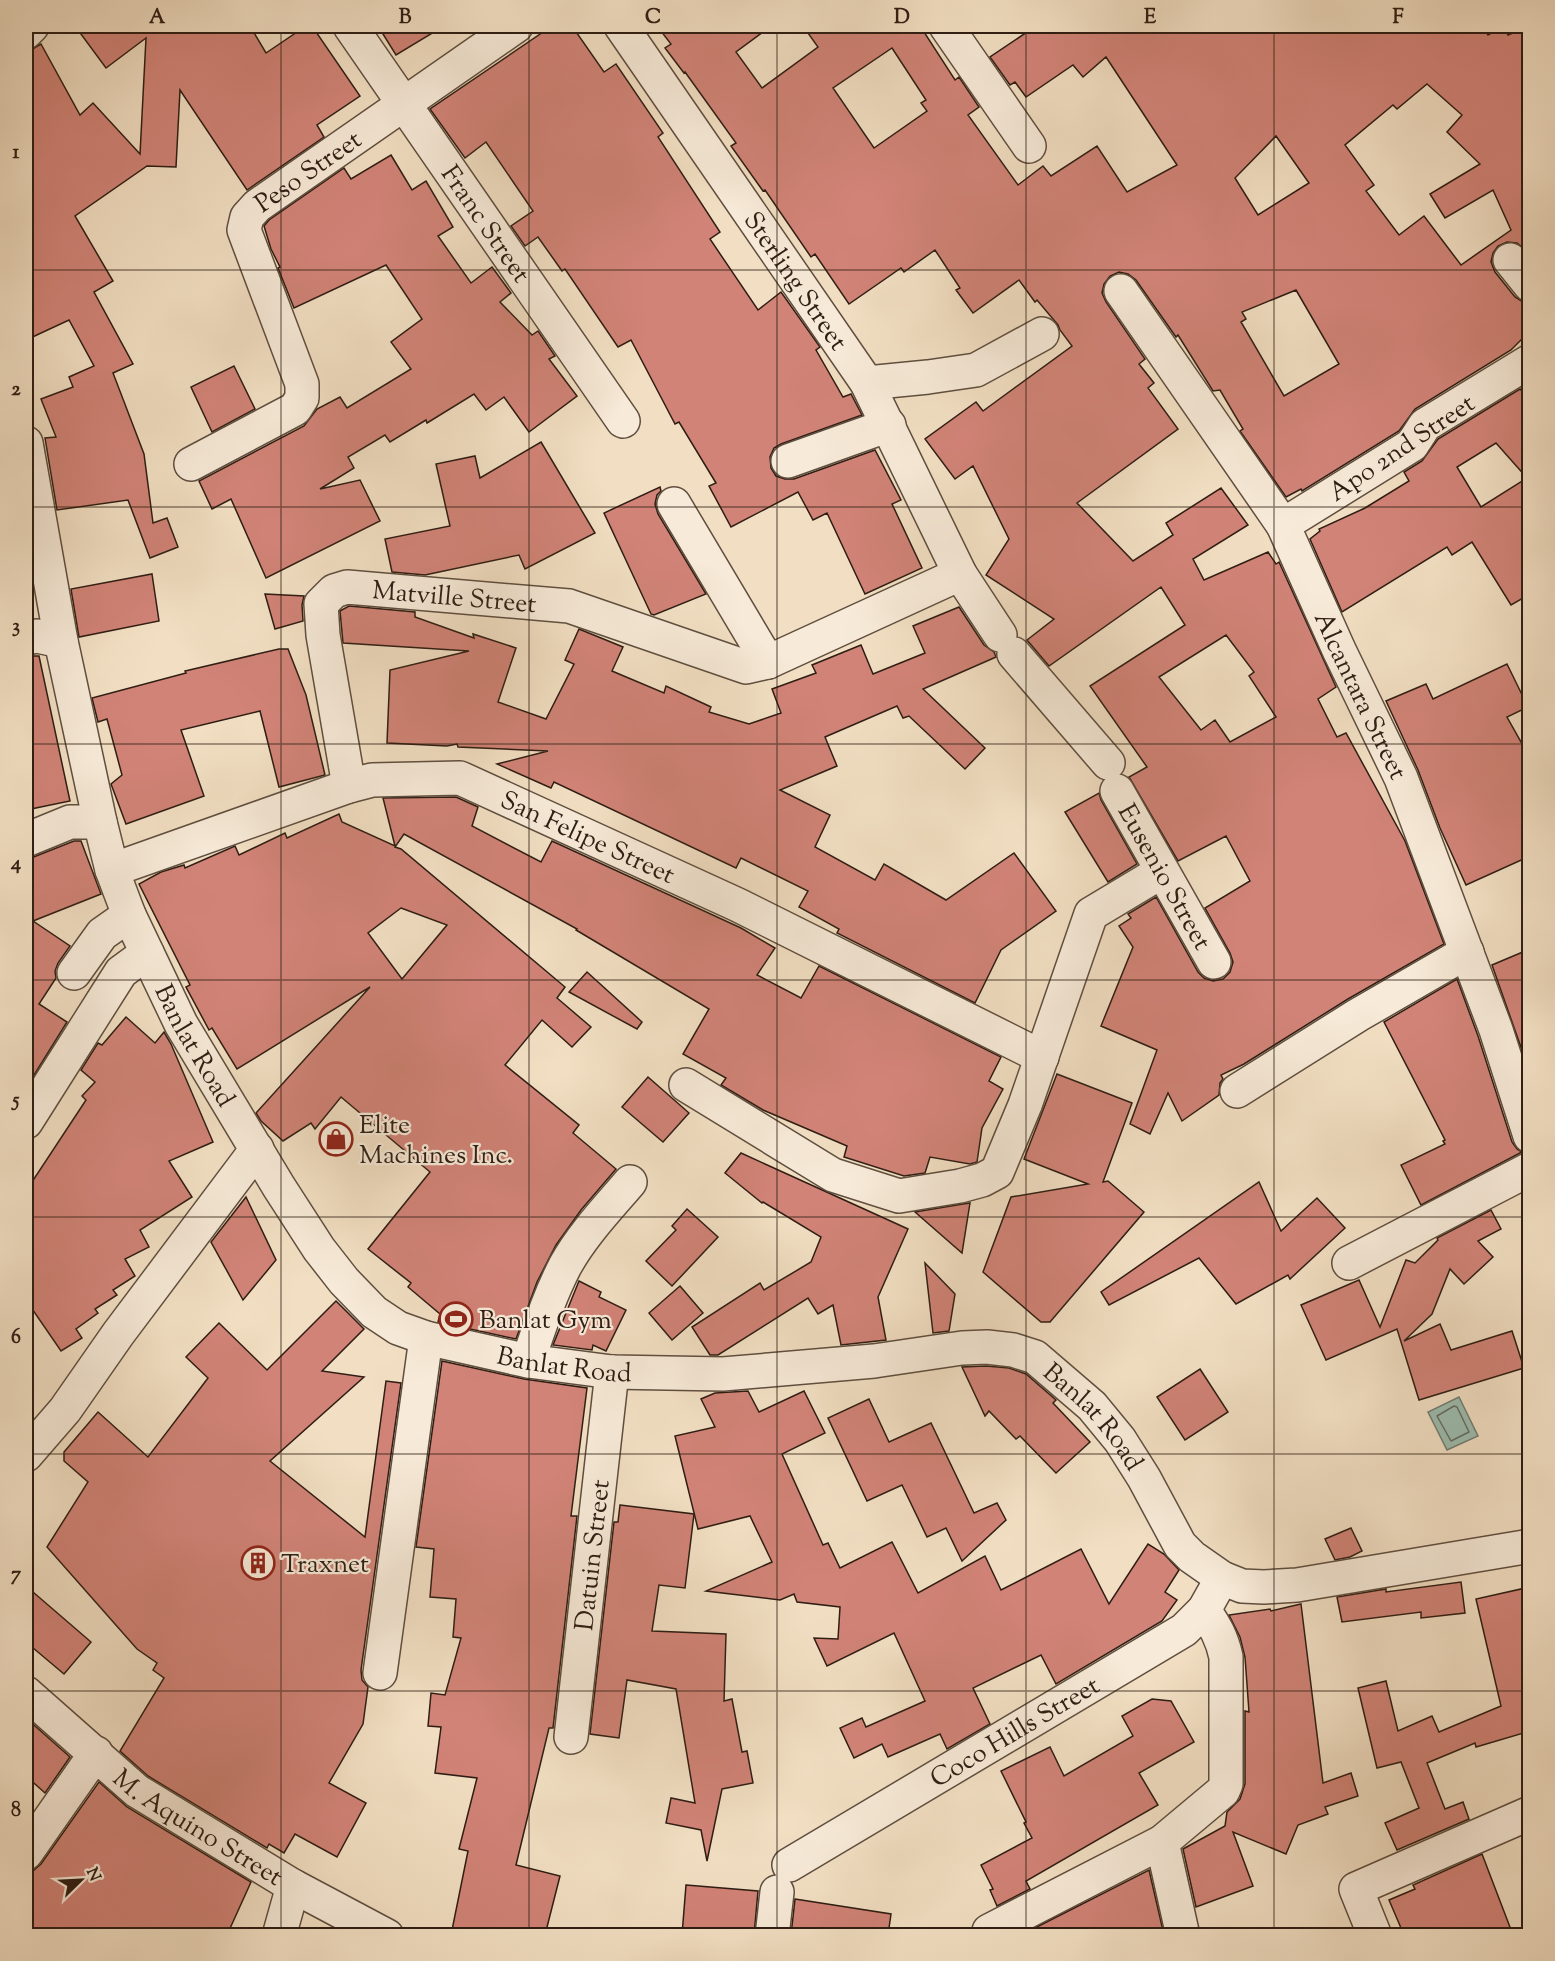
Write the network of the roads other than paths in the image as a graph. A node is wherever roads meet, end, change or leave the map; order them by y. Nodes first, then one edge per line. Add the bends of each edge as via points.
1 (32, 26) edge
2 (350, 26) edge
3 (516, 26) edge
4 (621, 26) edge
5 (946, 26) edge
6 (26, 32) edge
7 (404, 104) junction
8 (1029, 146) dead end
9 (1121, 291) dead end
10 (1042, 334) dead end
11 (1526, 368) edge
12 (878, 402) junction
13 (623, 421) dead end
14 (26, 443) edge
15 (788, 462) dead end
16 (191, 464) dead end
17 (674, 504) dead end
18 (1283, 525) junction
19 (960, 574) junction
20 (26, 638) edge
21 (61, 641) junction
22 (768, 662) junction
23 (349, 786) junction
24 (100, 822) junction
25 (26, 840) edge
26 (112, 870) junction
27 (1161, 872) junction
28 (129, 915) junction
29 (1467, 952) junction
30 (147, 953) junction
31 (1214, 962) dead end
32 (74, 973) dead end
33 (1042, 1057) junction
34 (686, 1085) dead end
35 (1237, 1091) dead end
36 (26, 1122) edge
37 (1530, 1136) edge
38 (257, 1149) junction
39 (1530, 1168) edge
40 (630, 1182) dead end
41 (1349, 1263) dead end
42 (426, 1338) junction
43 (528, 1361) junction
44 (612, 1372) junction
45 (26, 1455) edge
46 (1530, 1546) edge
47 (1222, 1578) junction
48 (1204, 1610) junction
49 (380, 1673) dead end
50 (26, 1693) edge
51 (571, 1737) dead end
52 (96, 1753) junction
53 (1530, 1813) edge
54 (1161, 1842) junction
55 (26, 1853) edge
56 (293, 1886) junction
57 (988, 1931) dead end
58 (279, 1935) edge
59 (387, 1935) edge
60 (772, 1935) edge
61 (1183, 1935) edge
62 (1375, 1935) edge

1 - 6 street
2 - 7 street, Franc Street
3 - 7 street, Peso Street
4 - 12 street, Sterling Street
5 - 8 street
7 - 13 street, Franc Street
7 - 16 street, Peso Street via 257,206 247,217 244,230 302,384 302,399 295,409
9 - 18 street, Alcantara Street
10 - 12 street via 976,370 928,377
11 - 18 street, Apo 2nd Street via 1425,425 1412,445
12 - 15 street
12 - 19 street
14 - 21 street, Banlat Road
17 - 22 street
18 - 29 street, Alcantara Street via 1401,778
19 - 22 street, Matville Street
19 - 27 street, Eusenio Street via 1007,645 1112,777
20 - 21 street via 38,636
21 - 24 street, Banlat Road
22 - 23 street, Matville Street via 746,667 569,606 347,587 334,591 321,604
23 - 26 street, San Felipe Street
23 - 33 street, San Felipe Street via 372,780 460,778 738,905
24 - 25 street via 70,822
24 - 26 street, Banlat Road
26 - 28 street, Banlat Road
27 - 31 street, Eusenio Street
27 - 33 street via 1091,914
28 - 30 street, Banlat Road
28 - 32 street via 102,934
29 - 35 street
29 - 37 street, Alcantara Street
30 - 36 street via 121,972
30 - 38 street, Banlat Road via 181,1024
33 - 34 street via 997,1172 960,1186 899,1196 833,1175
38 - 42 street, Banlat Road via 319,1249 344,1281 374,1312 398,1328
38 - 45 street via 65,1410
39 - 41 street
40 - 43 street via 566,1264 551,1294
42 - 43 street, Banlat Road
42 - 49 street
43 - 44 street, Banlat Road
44 - 47 street, Banlat Road via 723,1374 874,1361 962,1348 1013,1350 1035,1357 1092,1406 1120,1440 1180,1545
44 - 51 street, Datuin Street
46 - 47 street, Banlat Road via 1297,1586 1242,1586
47 - 48 street, Coco Hills Street
48 - 54 street via 1223,1642 1226,1657 1226,1784 1219,1796
48 - 60 street, Coco Hills Street via 1184,1630 783,1879
50 - 52 street, M. Aquino Street
52 - 55 street
52 - 56 street, M. Aquino Street via 137,1791
53 - 62 street via 1356,1889
54 - 57 street
54 - 61 street
56 - 58 street
56 - 59 street, M. Aquino Street

